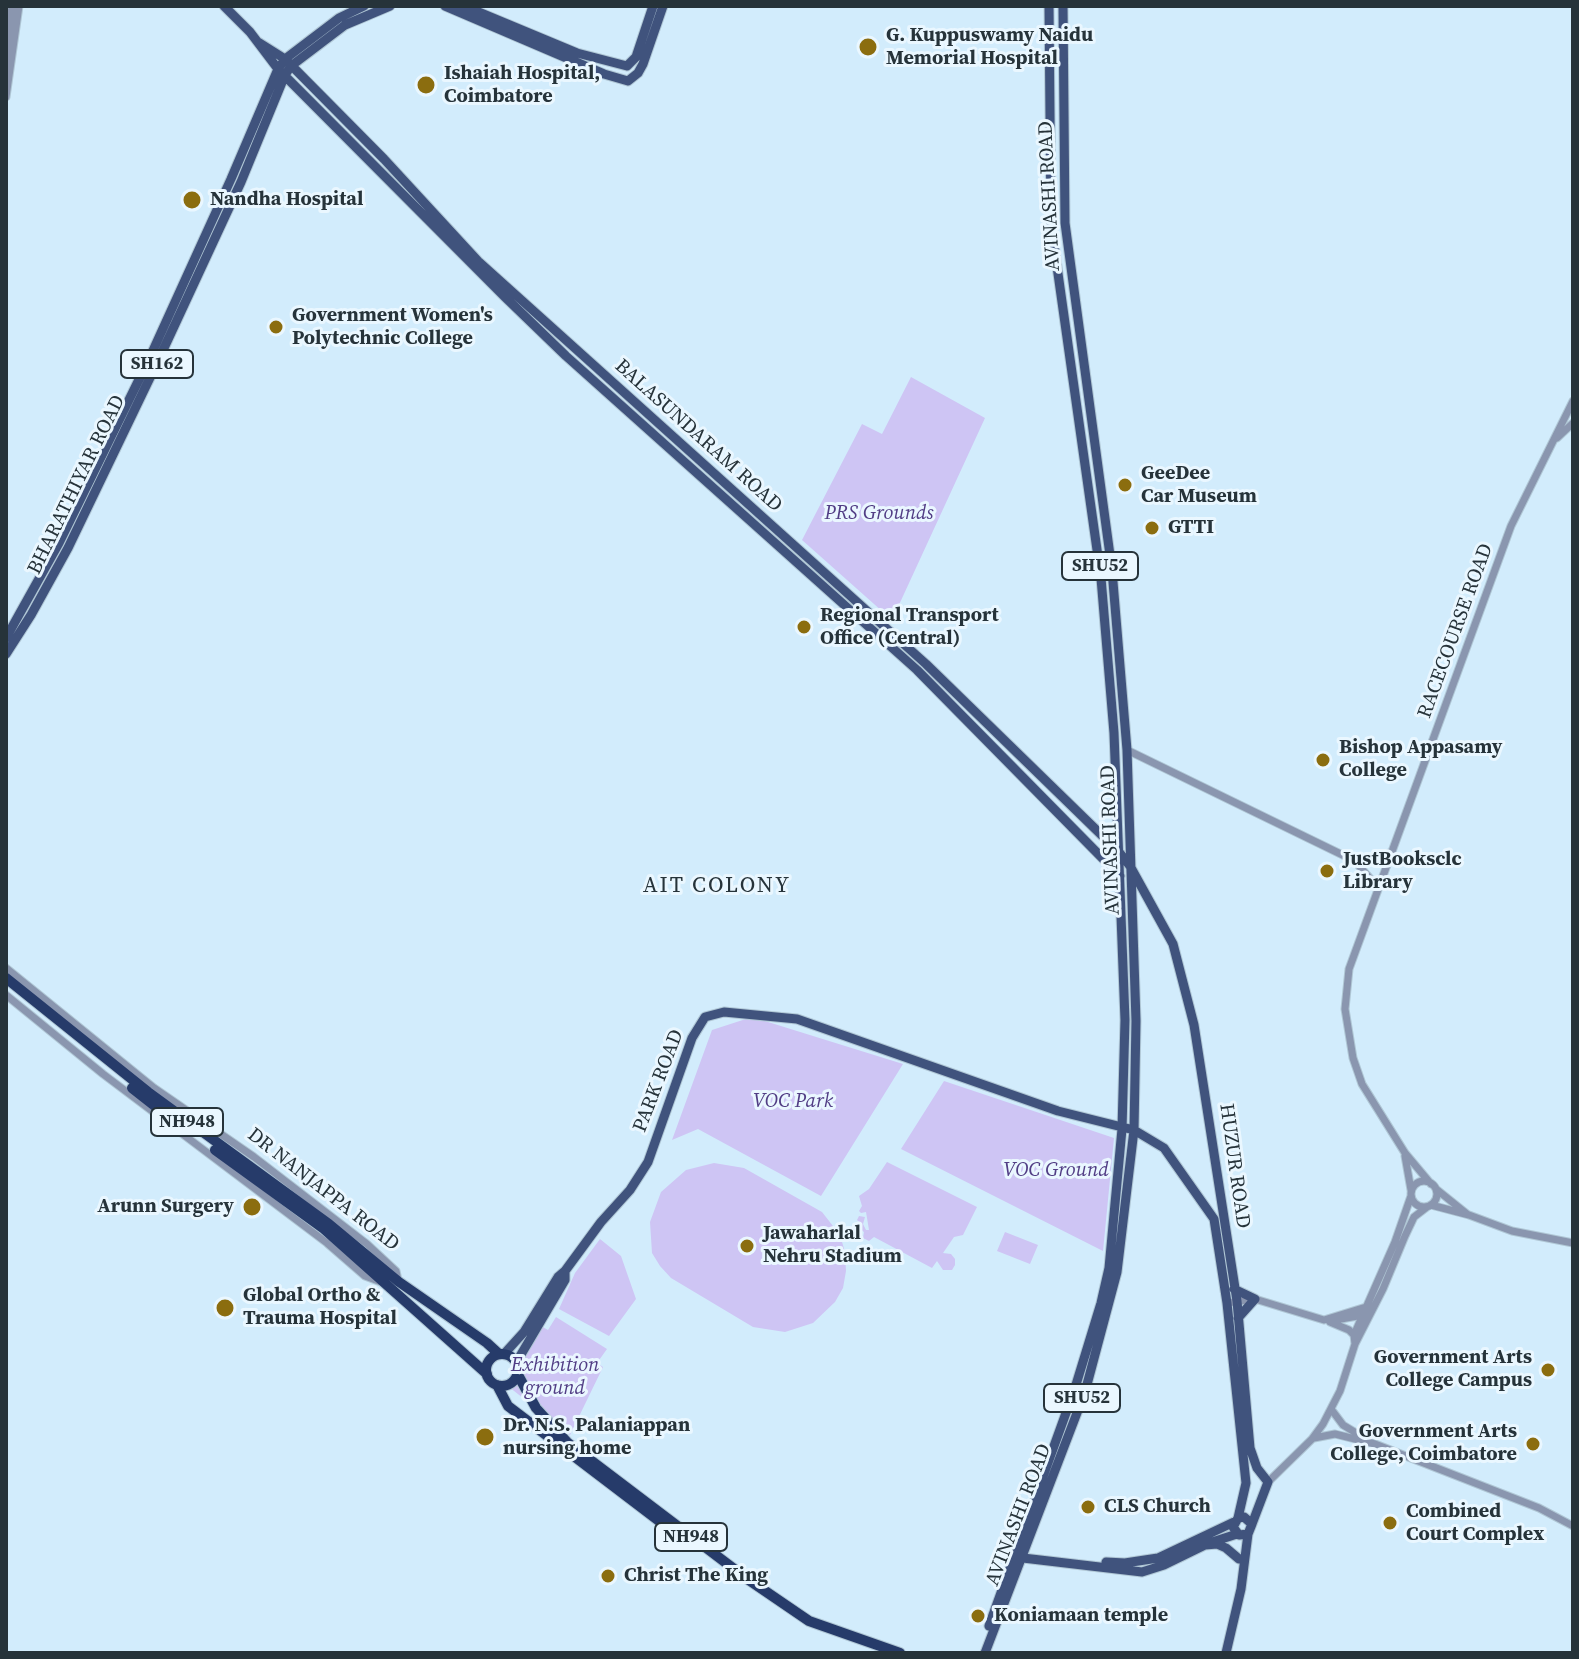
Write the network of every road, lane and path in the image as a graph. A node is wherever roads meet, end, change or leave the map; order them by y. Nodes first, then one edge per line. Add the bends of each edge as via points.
1 (12, 6) edge
2 (19, 6) edge
3 (224, 6) edge
4 (364, 6) edge
5 (390, 6) edge
6 (445, 6) edge
7 (464, 6) edge
8 (653, 6) edge
9 (663, 6) edge
10 (1049, 6) edge
11 (1063, 6) edge
12 (258, 42) junction
13 (6, 55) edge
14 (288, 62) junction
15 (281, 72) junction
16 (6, 97) edge
17 (1573, 401) edge
18 (1573, 423) edge
19 (1553, 442) junction
20 (843, 597) junction
21 (6, 638) edge
22 (6, 654) edge
23 (1127, 750) junction
24 (1119, 852) junction
25 (1390, 853) junction
26 (1355, 861) junction
27 (1130, 866) junction
28 (1120, 876) junction
29 (1131, 888) junction
30 (1378, 888) junction
31 (1131, 906) junction
32 (1152, 908) junction
33 (1121, 920) junction
34 (6, 968) edge
35 (6, 978) edge
36 (6, 986) edge
37 (6, 995) edge
38 (1122, 1129) junction
39 (1134, 1130) junction
40 (1405, 1153) junction
41 (1433, 1186) junction
42 (1411, 1194) junction
43 (1429, 1206) junction
44 (1469, 1215) junction
45 (1219, 1222) junction
46 (1573, 1243) edge
47 (370, 1263) junction
48 (565, 1271) junction
49 (382, 1282) junction
50 (399, 1282) junction
51 (1234, 1289) junction
52 (1255, 1299) junction
53 (1232, 1302) junction
54 (1364, 1311) junction
55 (1238, 1318) junction
56 (1324, 1320) junction
57 (1354, 1340) junction
58 (501, 1354) junction
59 (516, 1368) junction
60 (1086, 1368) junction
61 (487, 1374) junction
62 (497, 1385) junction
63 (1331, 1409) junction
64 (1312, 1439) junction
65 (1375, 1444) junction
66 (581, 1457) junction
67 (1268, 1482) junction
68 (1246, 1483) junction
69 (1263, 1496) junction
70 (1240, 1507) junction
71 (1236, 1520) junction
72 (1573, 1526) edge
73 (1246, 1528) junction
74 (1205, 1545) junction
75 (1020, 1553) junction
76 (1239, 1559) junction
77 (881, 1653) edge
78 (900, 1653) edge
79 (979, 1653) edge
80 (985, 1653) edge
81 (1223, 1653) edge

1 - 13 street
2 - 16 street
3 - 12 main road
4 - 14 main road, SH162 via 339,18
5 - 14 main road, SH162 via 345,25
6 - 9 main road via 628,81 643,64
7 - 8 main road via 577,53 623,66 636,57
10 - 24 main road, AVINASHI ROAD / SHU52 via 1051,224 1101,578
11 - 23 main road, AVINASHI ROAD / SHU52 via 1065,223 1112,570
12 - 14 main road, BALASUNDARAM ROAD
12 - 15 main road, BALASUNDARAM ROAD
14 - 15 main road, SH162
14 - 20 main road, BALASUNDARAM ROAD via 478,261
15 - 20 main road, BALASUNDARAM ROAD via 566,356
15 - 21 main road, BHARATHIYAR ROAD / SH162 via 150,357
15 - 22 main road, BHARATHIYAR ROAD / SH162 via 241,182 151,376 68,548
17 - 19 street, RACECOURSE ROAD
18 - 19 street
19 - 25 street, RACECOURSE ROAD via 1511,526
20 - 24 main road, BALASUNDARAM ROAD via 926,664
20 - 28 main road, BALASUNDARAM ROAD
23 - 26 street
23 - 27 main road, AVINASHI ROAD / SHU52
24 - 27 main road, HUZUR ROAD
24 - 28 main road, AVINASHI ROAD / SHU52
25 - 26 street
25 - 30 street, RACECOURSE ROAD
26 - 30 street
27 - 29 main road, AVINASHI ROAD / SHU52
27 - 32 main road, HUZUR ROAD
28 - 29 main road, BALASUNDARAM ROAD
28 - 33 main road, AVINASHI ROAD / SHU52
29 - 31 main road, AVINASHI ROAD / SHU52
30 - 40 street, RACECOURSE ROAD via 1349,969 1345,1009 1362,1084
31 - 32 main road
31 - 33 main road
31 - 39 main road, AVINASHI ROAD / SHU52
32 - 45 main road, HUZUR ROAD via 1173,944 1194,1025
33 - 38 main road, AVINASHI ROAD / SHU52
34 - 50 street, DR NANJAPPA ROAD via 154,1088 367,1244 396,1271
35 - 47 highway, NH948 via 131,1080 329,1224
36 - 47 highway, NH948 via 144,1098
37 - 49 street, DR NANJAPPA ROAD via 365,1276
38 - 39 main road, PARK ROAD
38 - 48 main road, PARK ROAD via 956,1077 819,1026 724,1012 705,1017 687,1052 648,1162
38 - 60 main road, AVINASHI ROAD / SHU52 via 1109,1268
39 - 45 main road via 1164,1148
39 - 60 main road, AVINASHI ROAD / SHU52 via 1117,1272
40 - 41 street, RACECOURSE ROAD
40 - 42 street
41 - 42 street via 1417,1183
41 - 43 street via 1437,1195
41 - 44 street, RACECOURSE ROAD
42 - 43 street via 1417,1205
42 - 54 street
43 - 44 street
43 - 57 street via 1411,1224
44 - 46 street via 1512,1231
45 - 51 main road, HUZUR ROAD
45 - 53 main road, HUZUR ROAD via 1220,1261
47 - 49 highway, NH948
47 - 50 highway, NH948
48 - 58 main road, PARK ROAD via 524,1332
48 - 59 main road via 565,1280
49 - 61 highway, DR NANJAPPA ROAD / NH948
50 - 58 highway, DR NANJAPPA ROAD / NH948
51 - 52 main road
51 - 53 main road, HUZUR ROAD
52 - 53 street
52 - 55 main road
52 - 56 street
53 - 55 main road, HUZUR ROAD
53 - 68 main road, HUZUR ROAD
54 - 56 street
54 - 57 street
55 - 67 main road, HUZUR ROAD via 1250,1448
56 - 57 street via 1349,1330
57 - 63 street
58 - 59 highway, NH948
58 - 61 highway via 490,1360
59 - 62 highway via 512,1382
59 - 66 highway, NH948 via 536,1408
60 - 75 main road, AVINASHI ROAD / SHU52
61 - 62 highway, NH948
62 - 66 highway, NH948 via 508,1406
63 - 64 street
63 - 65 street via 1343,1425
64 - 65 street via 1335,1434
64 - 67 street
65 - 72 street
66 - 77 highway, NH948 via 764,1599 807,1627
66 - 78 highway, NH948 via 809,1621
67 - 69 main road
68 - 69 main road via 1250,1495
68 - 70 main road, HUZUR ROAD
69 - 73 main road
70 - 71 main road, HUZUR ROAD
70 - 73 main road
71 - 73 main road via 1244,1517
71 - 73 main road via 1233,1531
71 - 75 main road via 1147,1561
73 - 74 main road
73 - 76 main road
73 - 81 main road via 1241,1589
74 - 75 main road via 1142,1572
74 - 76 main road via 1217,1544
75 - 79 main road, AVINASHI ROAD / SHU52
75 - 80 main road, AVINASHI ROAD / SHU52
76 - 81 main road

